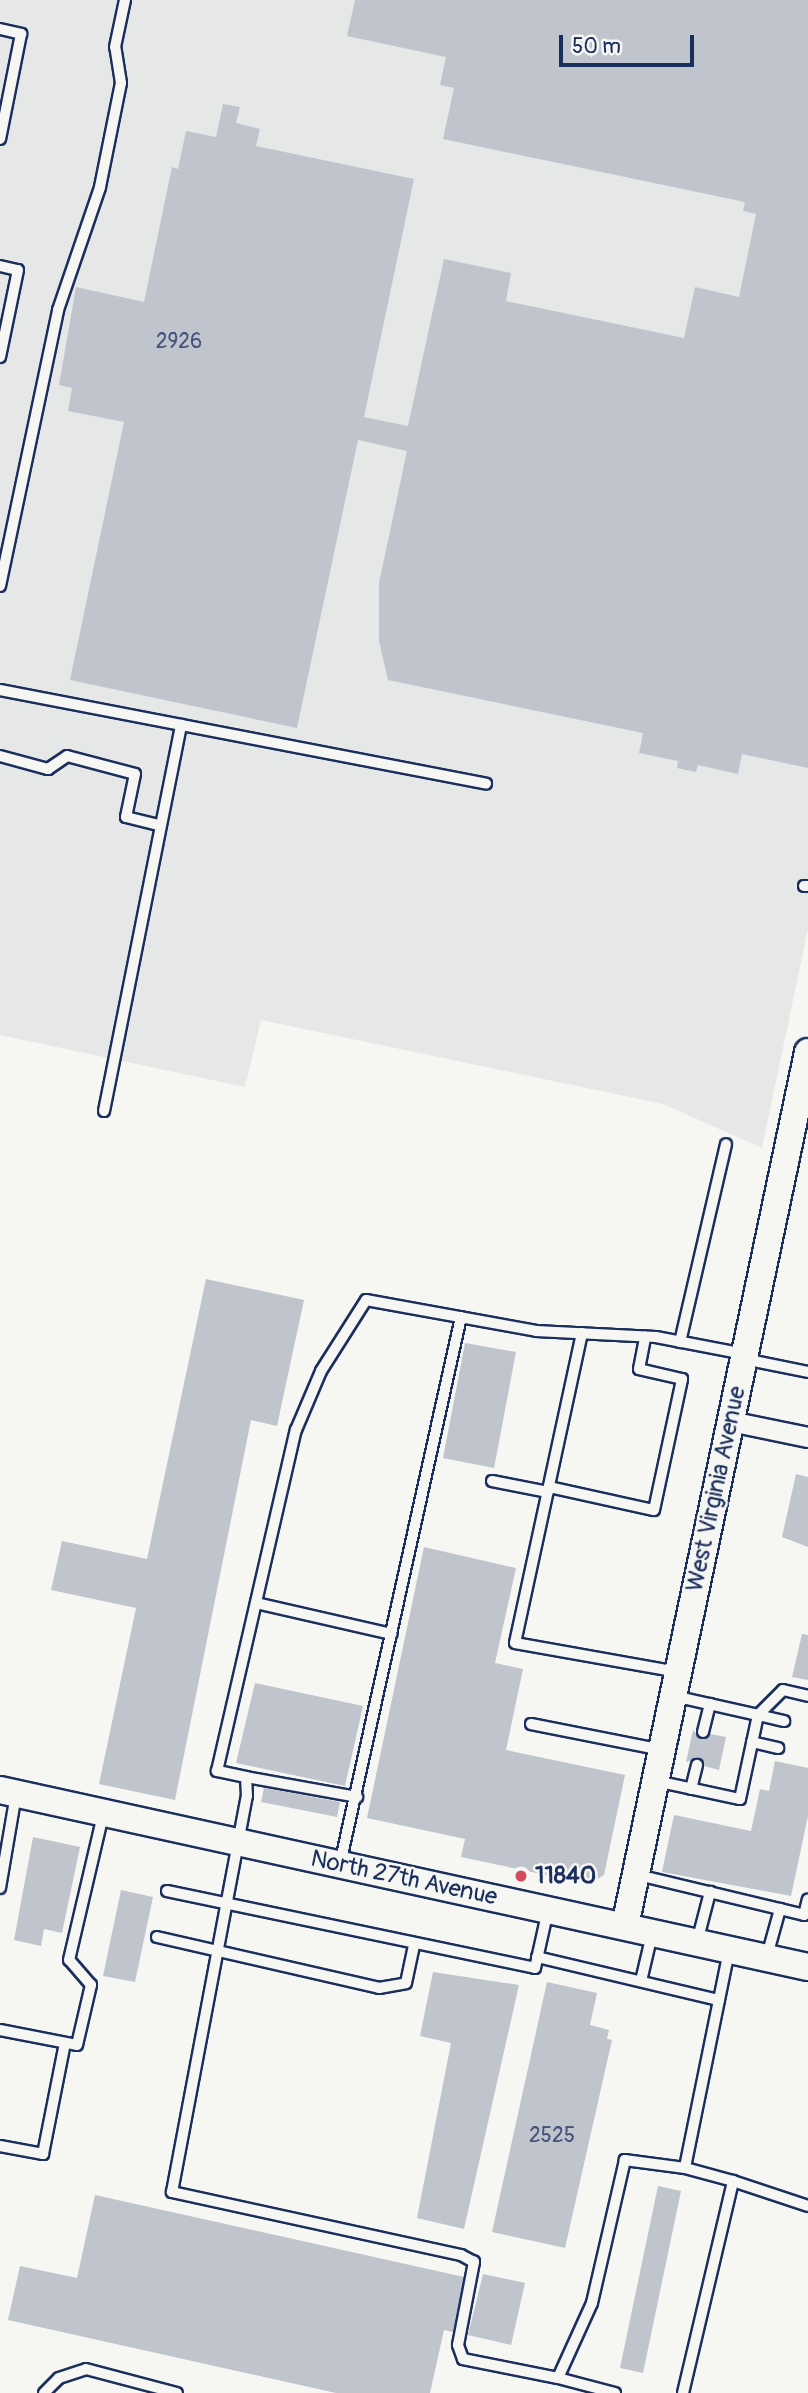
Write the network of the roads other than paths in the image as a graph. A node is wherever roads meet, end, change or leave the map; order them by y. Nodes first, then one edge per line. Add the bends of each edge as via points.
1 (125, 0) edge
2 (0, 29) edge
3 (0, 139) edge
4 (0, 266) edge
5 (0, 357) edge
6 (0, 586) edge
7 (0, 690) edge
8 (181, 725) junction
9 (0, 756) edge
10 (486, 784) dead end
11 (159, 825) junction
12 (808, 1052) edge
13 (104, 1111) dead end
14 (726, 1144) dead end
15 (461, 1317) junction
16 (582, 1333) junction
17 (645, 1336) junction
18 (680, 1342) junction
19 (744, 1357) junction
20 (808, 1372) edge
21 (730, 1421) junction
22 (808, 1437) edge
23 (492, 1481) dead end
24 (548, 1489) junction
25 (256, 1603) junction
26 (391, 1634) junction
27 (676, 1684) junction
28 (808, 1696) edge
29 (710, 1704) junction
30 (758, 1715) junction
31 (784, 1721) dead end
32 (531, 1724) dead end
33 (703, 1732) dead end
34 (752, 1742) junction
35 (778, 1748) dead end
36 (662, 1751) junction
37 (696, 1765) dead end
38 (246, 1777) junction
39 (656, 1781) junction
40 (691, 1789) junction
41 (8, 1792) edge
42 (357, 1797) junction
43 (104, 1813) junction
44 (241, 1843) junction
45 (340, 1864) junction
46 (636, 1874) junction
47 (0, 1888) edge
48 (167, 1891) dead end
49 (710, 1892) junction
50 (808, 1899) edge
51 (229, 1906) junction
52 (548, 1909) junction
53 (780, 1909) junction
54 (625, 1926) junction
55 (652, 1932) junction
56 (158, 1937) dead end
57 (697, 1942) junction
58 (414, 1944) junction
59 (729, 1949) junction
60 (221, 1951) junction
61 (537, 1957) junction
62 (767, 1958) junction
63 (808, 1967) edge
64 (641, 1981) junction
65 (719, 2000) junction
66 (0, 2030) edge
67 (65, 2043) junction
68 (0, 2146) edge
69 (685, 2168) junction
70 (733, 2181) junction
71 (808, 2206) edge
72 (558, 2378) junction
73 (44, 2393) edge
74 (177, 2393) edge
75 (615, 2393) edge
76 (683, 2393) edge

1 - 6 lane via 115,47 121,83 100,187 58,310
2 - 3 lane via 21,34
4 - 5 lane via 18,270
7 - 8 lane
8 - 10 lane
8 - 11 lane
9 - 11 lane via 48,769 67,756 135,774 126,817
11 - 13 lane
12 - 19 street, West Virginia Avenue
14 - 18 lane
15 - 16 lane
15 - 25 lane via 366,1300 321,1371 296,1430
15 - 26 lane
16 - 17 lane
16 - 24 lane
17 - 18 lane
17 - 24 lane via 639,1369 682,1379 654,1510
18 - 19 lane
19 - 20 lane
19 - 21 street, West Virginia Avenue
21 - 22 street
21 - 27 street, West Virginia Avenue
23 - 24 lane
24 - 27 lane via 515,1643
25 - 26 lane
25 - 38 lane via 217,1771
26 - 42 lane
27 - 29 lane
27 - 36 street, West Virginia Avenue
28 - 30 lane via 783,1690
29 - 30 lane
29 - 33 lane
30 - 31 lane
30 - 34 lane
32 - 36 lane
34 - 35 lane
34 - 40 lane via 740,1799
36 - 39 street, West Virginia Avenue
37 - 40 lane
38 - 42 lane
38 - 44 lane
39 - 40 lane
39 - 46 street, West Virginia Avenue
41 - 43 street, North 27th Avenue
41 - 47 lane
42 - 45 lane
43 - 44 street, North 27th Avenue
43 - 67 lane via 69,1960 91,1985 77,2045
44 - 45 street, North 27th Avenue
44 - 51 lane
45 - 52 street, North 27th Avenue
46 - 49 lane
46 - 54 street, West Virginia Avenue
48 - 51 lane
49 - 53 lane
49 - 57 lane
50 - 53 lane via 804,1915
51 - 58 lane
51 - 60 lane
52 - 54 street, North 27th Avenue
52 - 61 lane
53 - 62 lane
54 - 55 street, North 27th Avenue
55 - 57 street, North 27th Avenue
55 - 64 lane
56 - 60 lane
57 - 59 street, North 27th Avenue
58 - 60 lane via 406,1983 397,1989
58 - 61 lane via 535,1968
59 - 62 street, North 27th Avenue
59 - 65 lane
60 - 72 lane via 173,2192 461,2255 474,2262 458,2345 463,2359
61 - 64 lane
62 - 63 street, North 27th Avenue
64 - 65 lane
65 - 69 lane
66 - 67 lane
67 - 68 lane via 43,2154
69 - 70 lane
69 - 72 lane via 625,2160 592,2304
70 - 71 lane
70 - 76 lane
72 - 75 lane
73 - 74 lane via 59,2378 86,2369

